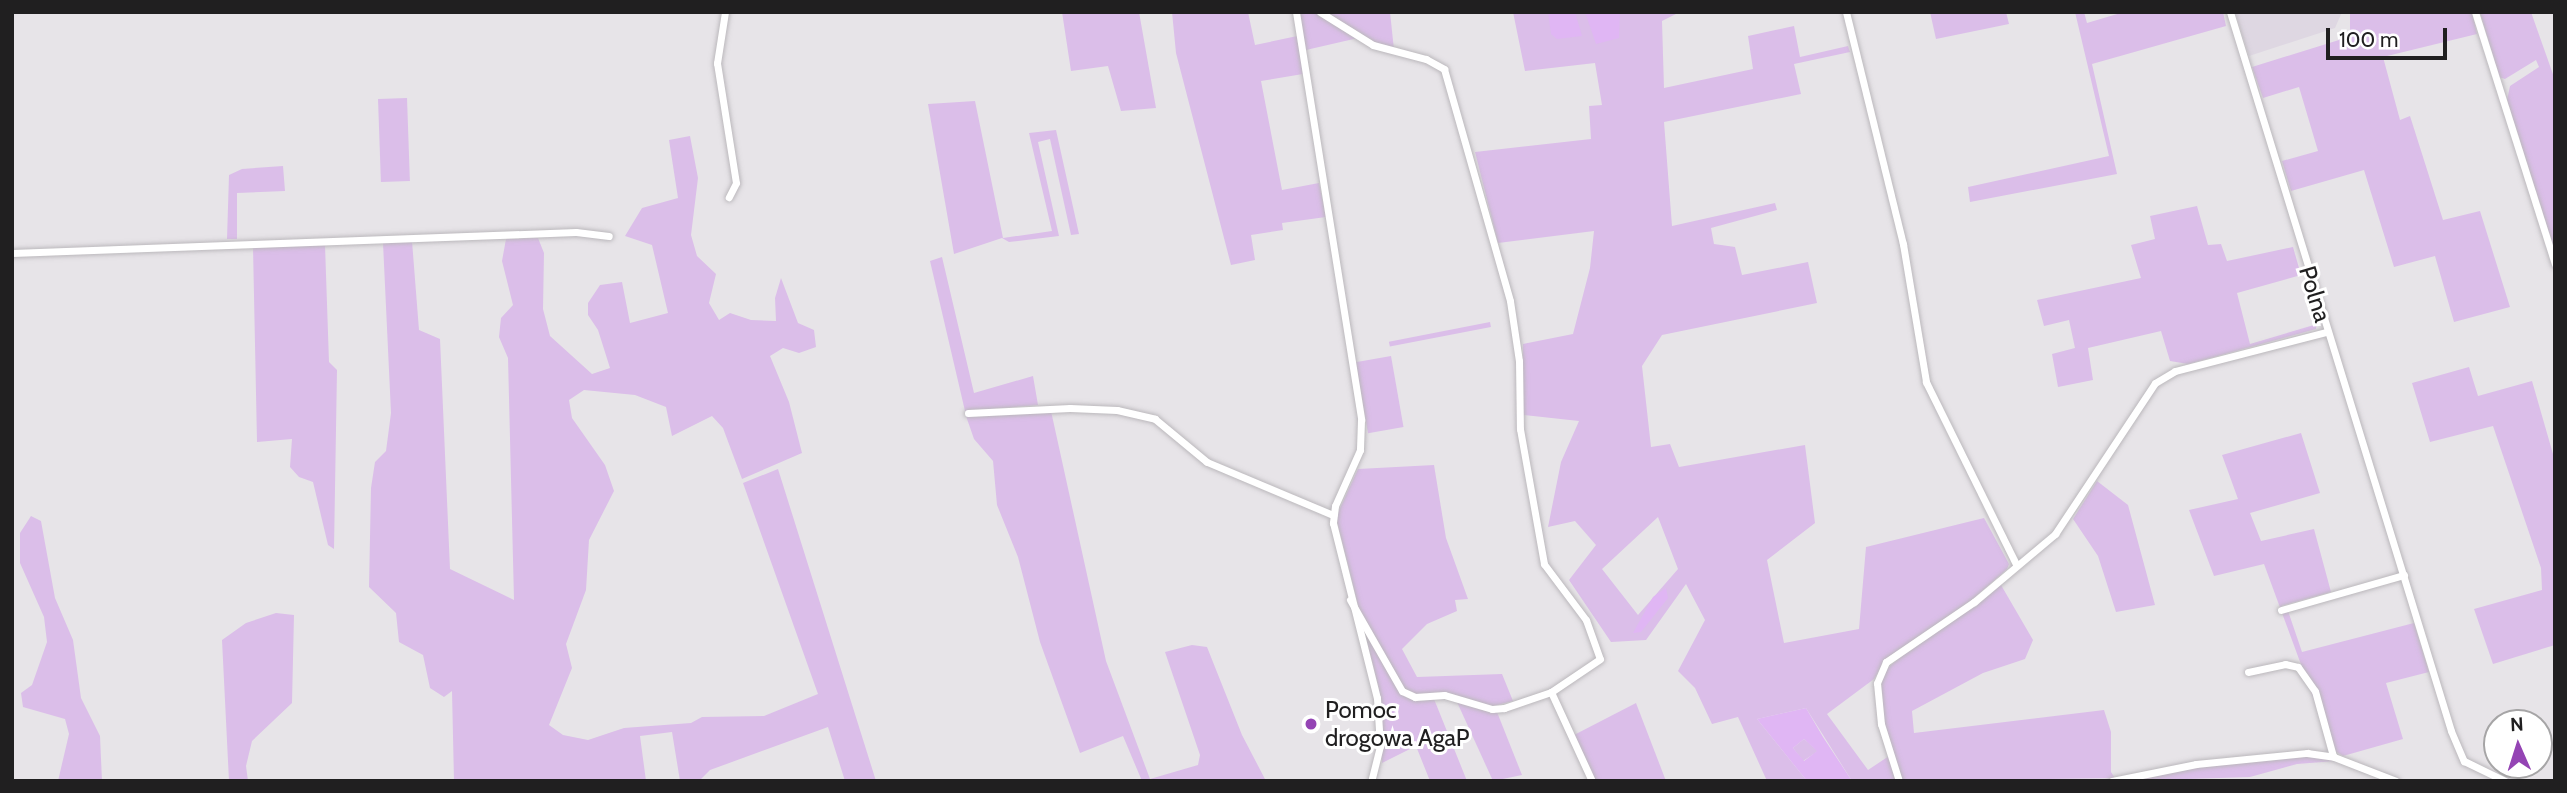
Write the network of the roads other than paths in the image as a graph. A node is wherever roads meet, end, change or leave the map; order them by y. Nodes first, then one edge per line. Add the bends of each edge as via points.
1 (725, 12) edge
2 (1296, 12) edge
3 (1321, 12) edge
4 (1846, 12) edge
5 (2230, 12) edge
6 (2475, 12) edge
7 (729, 197) dead end
8 (609, 236) dead end
9 (12, 253) edge
10 (2555, 264) edge
11 (2326, 332) junction
12 (968, 413) dead end
13 (1333, 515) junction
14 (2016, 564) junction
15 (2404, 575) junction
16 (1350, 600) junction
17 (2281, 610) dead end
18 (2248, 671) dead end
19 (1551, 692) junction
20 (2334, 757) junction
21 (1371, 781) edge
22 (1592, 781) edge
23 (1899, 781) edge
24 (2112, 781) edge
25 (2396, 781) edge
26 (2505, 781) edge

1 - 7 street via 717,63 736,183
2 - 13 street via 1361,420 1360,450
3 - 19 street via 1373,45 1438,63 1455,102 1510,301 1520,361 1520,429 1544,565 1586,620 1598,649 1595,666
4 - 14 street via 1903,244 1926,382
5 - 11 street, Polna
6 - 10 street
8 - 9 street via 576,232
11 - 14 street via 2175,371 2155,383 2137,404 2067,519 2039,549
11 - 15 street, Polna
12 - 13 street via 1082,409 1156,419 1207,462
13 - 16 street
14 - 23 street via 1974,602 1920,636 1878,673 1881,724
15 - 17 street
15 - 26 street, Polna via 2460,756 2475,769
16 - 19 street via 1402,691 1415,697 1458,697 1492,709
16 - 21 street via 1379,713 1378,762
18 - 20 street via 2286,664 2298,667 2315,691
19 - 22 street
20 - 24 street via 2307,753 2196,764
20 - 25 street

